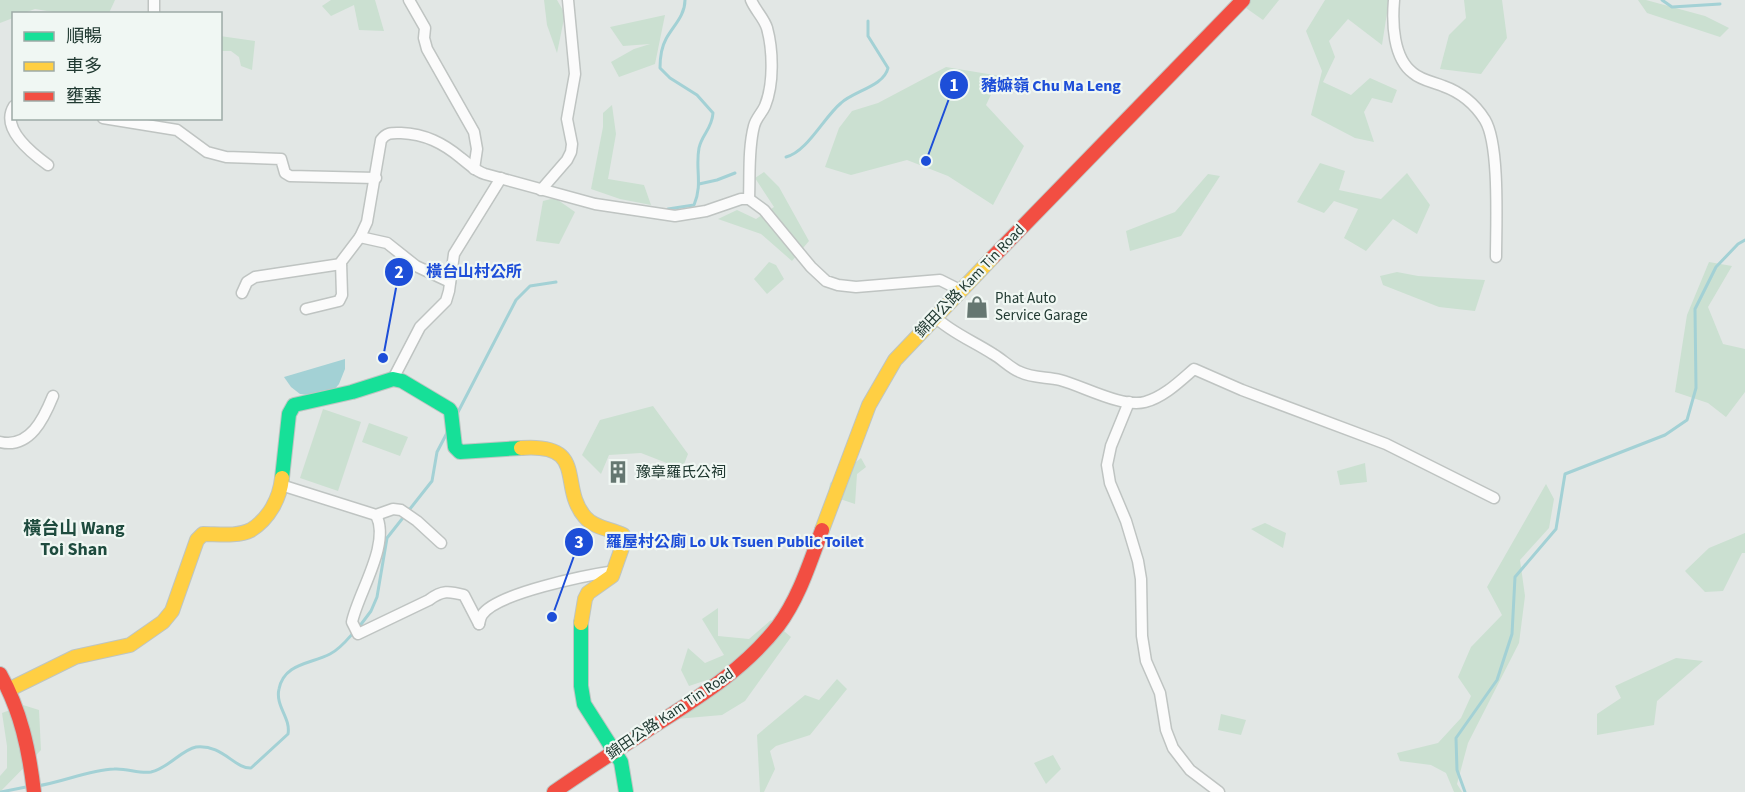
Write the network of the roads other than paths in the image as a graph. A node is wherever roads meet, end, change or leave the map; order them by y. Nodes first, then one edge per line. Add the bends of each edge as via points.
1 (409, 0) edge
2 (568, 0) edge
3 (751, 0) edge
4 (1243, 0) edge
5 (1394, 0) edge
6 (12, 108) edge
7 (126, 120) edge
8 (149, 122) edge
9 (48, 165) dead end
10 (474, 169) junction
11 (376, 178) junction
12 (501, 178) junction
13 (541, 190) junction
14 (749, 199) junction
15 (360, 237) junction
16 (1496, 257) dead end
17 (341, 264) junction
18 (450, 282) junction
19 (960, 290) junction
20 (242, 293) dead end
21 (306, 309) dead end
22 (935, 317) junction
23 (393, 379) junction
24 (53, 396) dead end
25 (1129, 402) junction
26 (0, 442) edge
27 (281, 485) junction
28 (1494, 498) dead end
29 (376, 515) junction
30 (441, 543) dead end
31 (615, 571) junction
32 (0, 674) edge
33 (10, 689) junction
34 (614, 751) junction
35 (34, 792) edge
36 (554, 792) edge
37 (626, 792) edge
38 (1219, 792) edge

1 - 10 street via 425,28 427,49 474,132
2 - 13 street via 575,74 567,114 571,152
3 - 14 street via 767,26 770,83 766,105 755,123
4 - 19 main road, 錦田公路 Kam Tin Road
5 - 16 street via 1394,28 1407,67 1420,78 1459,94 1479,112 1489,129 1496,177
6 - 9 street via 2,118 6,135
7 - 8 street
8 - 11 street via 177,130 207,152 226,157 281,159 290,176
10 - 11 street via 436,141 391,133 381,140
10 - 12 street
11 - 15 street
12 - 13 street
12 - 18 street via 458,246
13 - 14 street via 595,204 675,216
14 - 19 street via 764,210 826,281 856,287 940,280
15 - 17 street
15 - 18 street via 387,243 416,266
17 - 20 street via 255,277 247,282
17 - 21 street via 339,301
18 - 23 street via 446,301 420,327
19 - 22 main road, 錦田公路 Kam Tin Road
22 - 25 street via 1020,372 1068,382
22 - 34 main road, 錦田公路 Kam Tin Road via 896,360 869,405 801,585 779,624 752,656 718,685
23 - 27 main road via 294,405 289,414
23 - 31 main road via 449,409 455,447 460,452 542,447 560,456 571,471 584,517 623,535
24 - 26 street via 36,429 13,443
25 - 28 street via 1145,402 1166,392 1194,369 1386,444
25 - 38 street via 1107,465 1138,561 1146,661 1160,693 1173,748 1190,770
27 - 29 street
27 - 33 main road via 270,513 256,526 244,533 207,533 199,537 172,611 163,622 130,645 75,657
29 - 30 street via 401,510
29 - 31 street via 380,527 373,568 352,622 358,634 448,590 464,595 478,624 483,614 523,592
31 - 34 main road via 585,599 581,653 584,704
32 - 33 main road
33 - 35 main road via 25,730
34 - 36 main road, 錦田公路 Kam Tin Road
34 - 37 main road via 621,762

